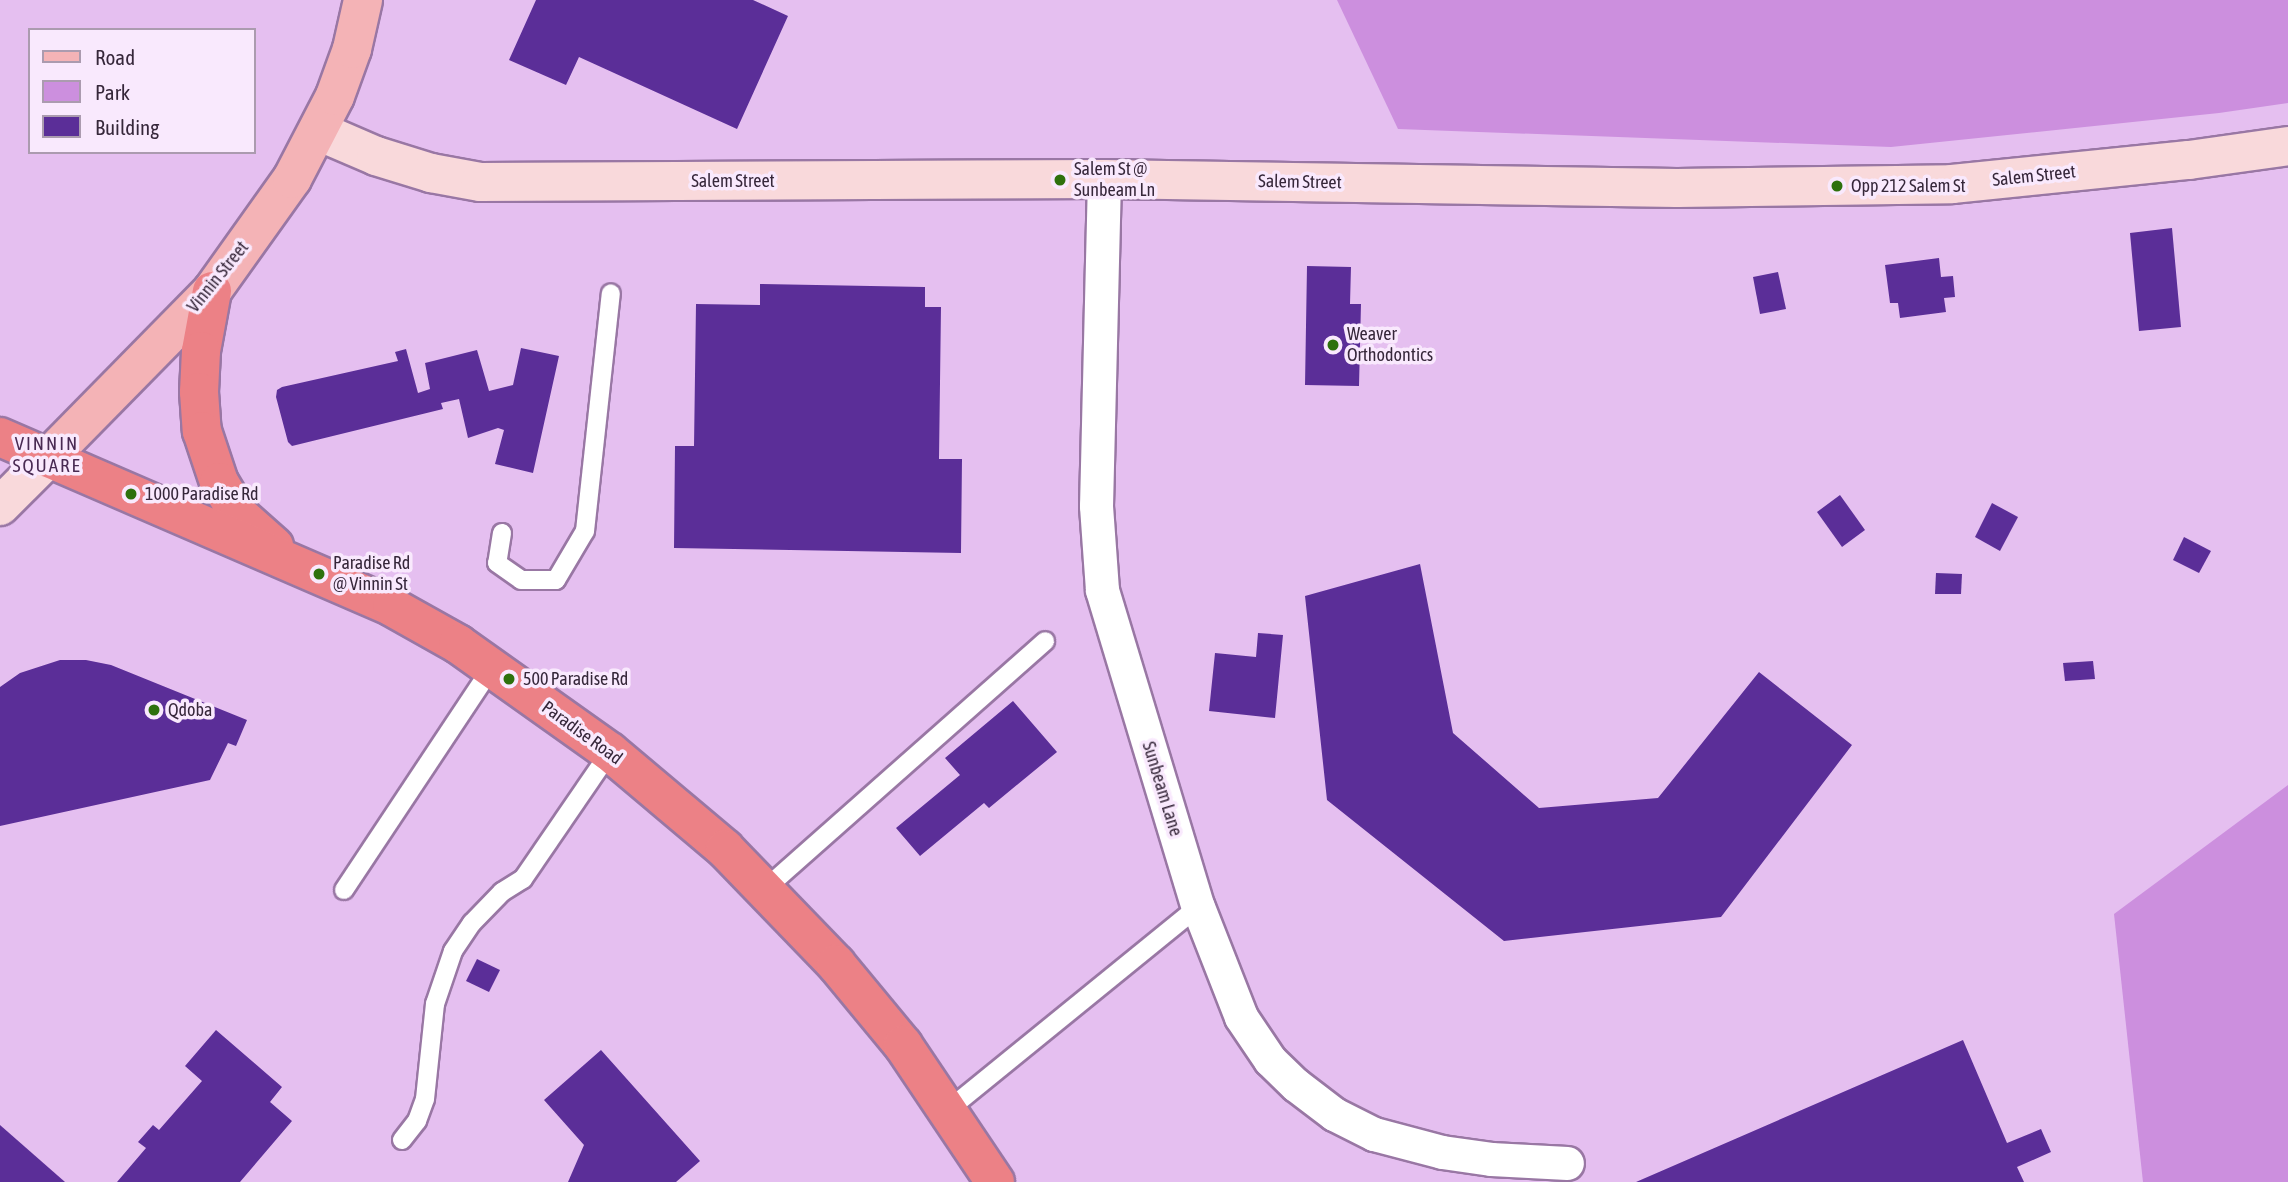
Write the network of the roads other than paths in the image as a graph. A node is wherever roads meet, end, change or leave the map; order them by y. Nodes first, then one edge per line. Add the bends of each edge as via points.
1 (363, 0) edge
2 (318, 131) junction
3 (2288, 146) edge
4 (1104, 179) junction
5 (212, 291) junction
6 (611, 293) dead end
7 (0, 437) edge
8 (48, 458) junction
9 (0, 506) edge
10 (502, 533) dead end
11 (304, 568) junction
12 (1045, 641) dead end
13 (492, 667) junction
14 (610, 752) junction
15 (765, 889) junction
16 (344, 890) dead end
17 (1198, 907) junction
18 (948, 1110) junction
19 (402, 1140) dead end
20 (1567, 1163) dead end
21 (995, 1182) edge

1 - 2 main road, Vinnin Street via 352,48
2 - 4 main road, Salem Street via 376,156 480,182
2 - 5 main road, Vinnin Street via 292,179
3 - 4 main road, Salem Street via 1952,184 1664,188
4 - 17 street, Sunbeam Lane via 1096,506 1102,590
5 - 8 main road, Vinnin Street
5 - 11 highway via 201,351 202,431 219,482 239,515
6 - 10 lane via 585,531 556,580 521,580 497,562
7 - 8 highway, Paradise Road
8 - 9 main road, Vinnin Street
8 - 11 highway, Paradise Road
11 - 13 highway, Paradise Road via 392,607
12 - 15 lane
13 - 14 highway, Paradise Road
13 - 16 lane
14 - 15 highway, Paradise Road
14 - 19 lane via 523,879 487,907 453,951 435,1004 425,1099 417,1121
15 - 18 highway, Paradise Road via 836,964
17 - 18 lane
17 - 20 street, Sunbeam Lane via 1241,1017 1270,1060 1334,1114 1374,1134 1441,1152
18 - 21 highway, Paradise Road

